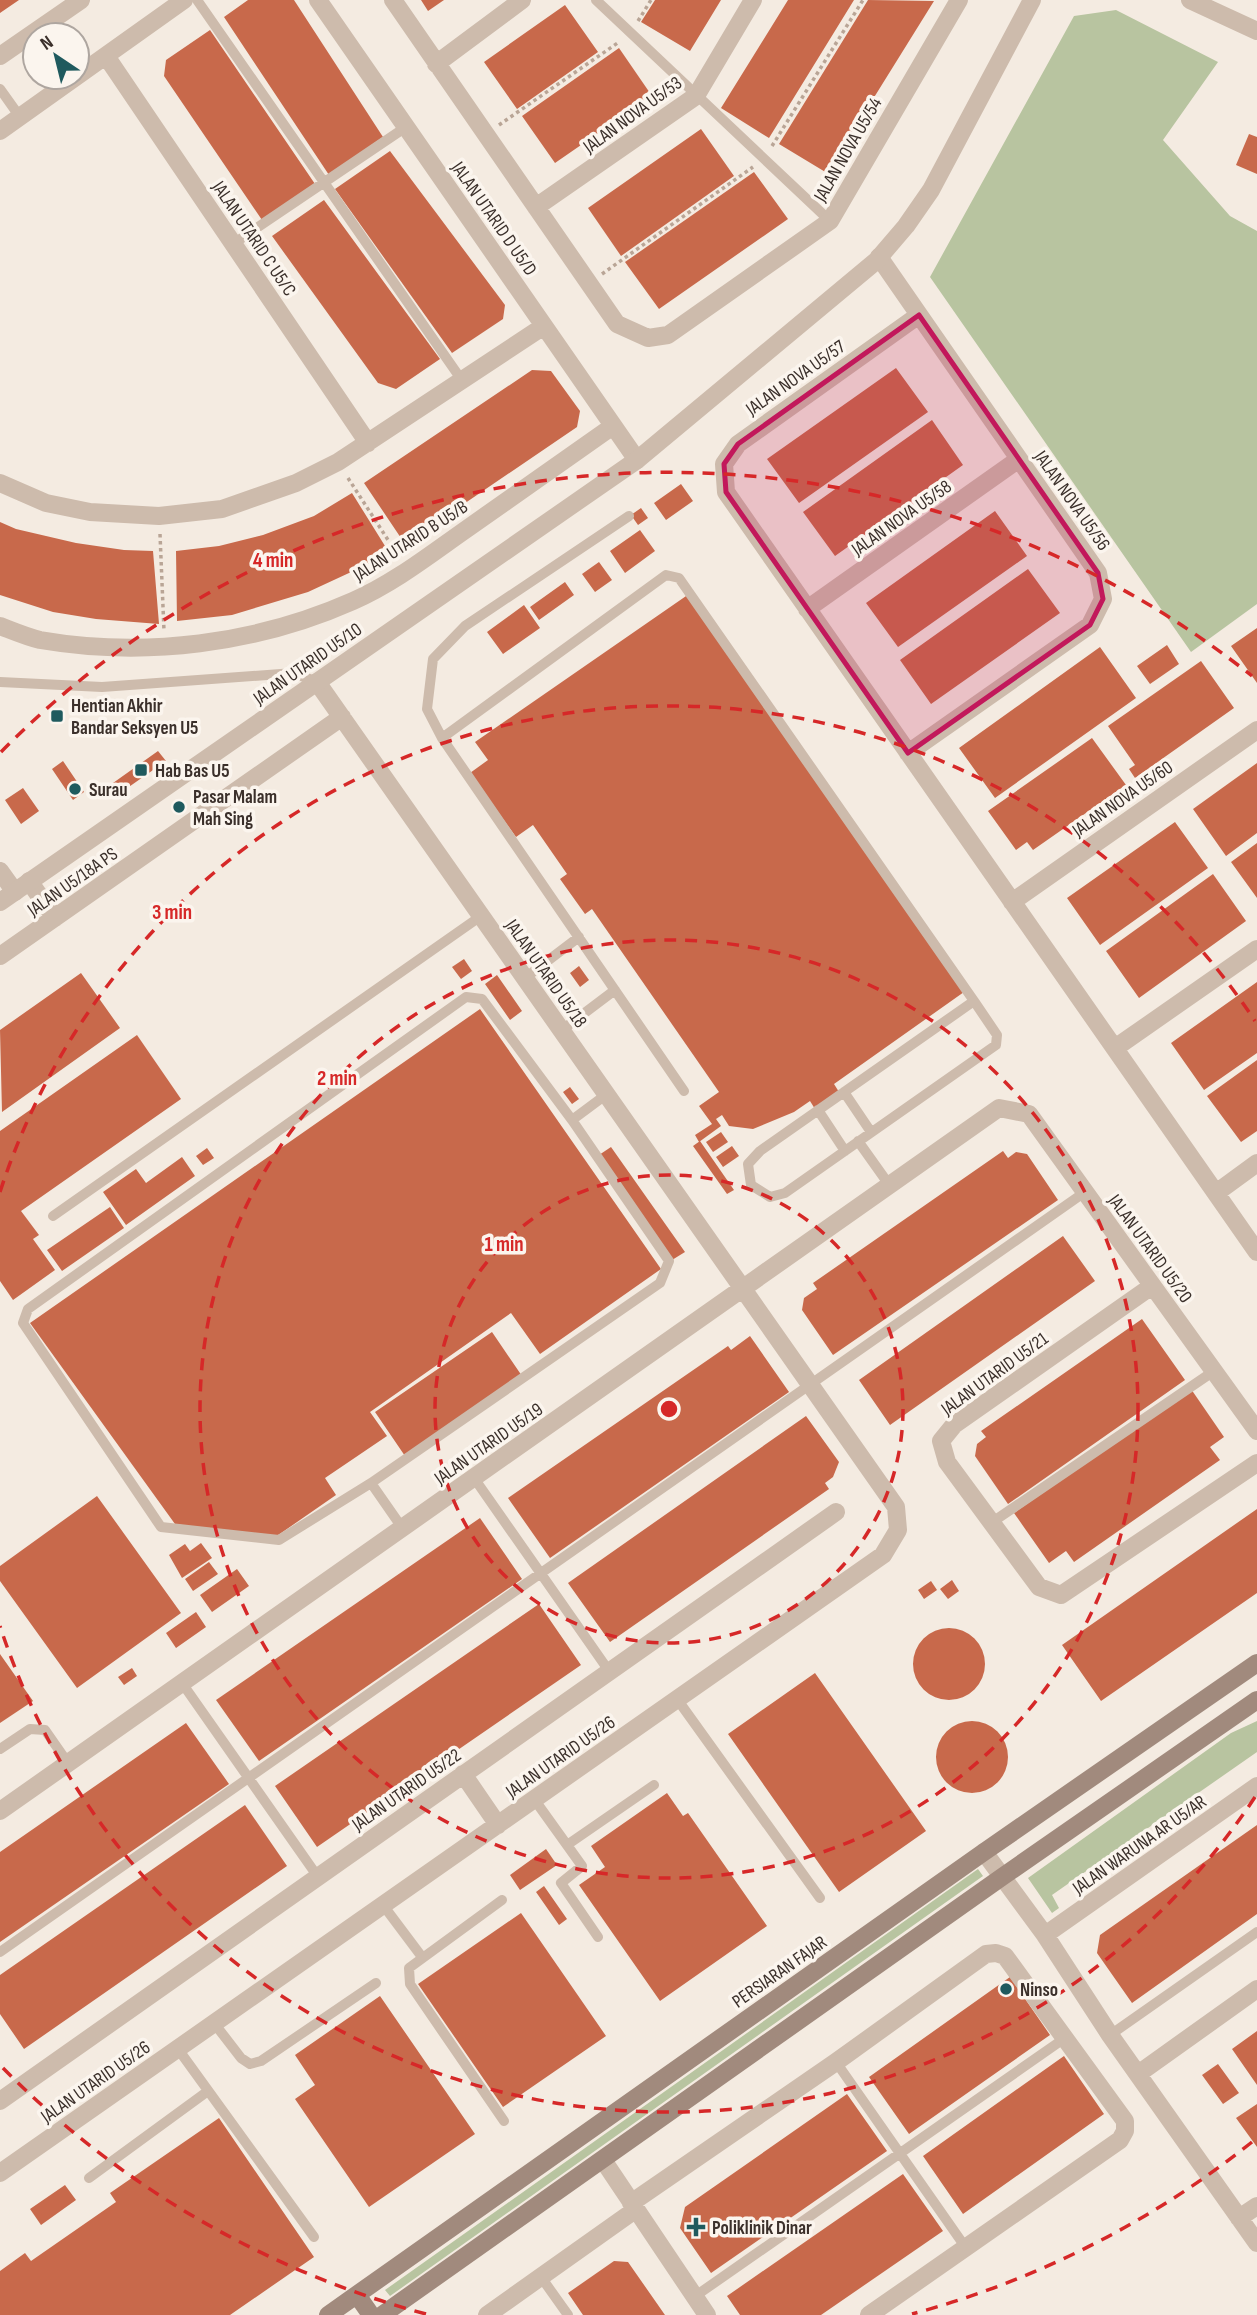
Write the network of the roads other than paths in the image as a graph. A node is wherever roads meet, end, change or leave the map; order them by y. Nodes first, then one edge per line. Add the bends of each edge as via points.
1 (81, 0) edge
2 (184, 0) edge
3 (197, 0) edge
4 (318, 0) edge
5 (393, 0) edge
6 (522, 0) edge
7 (596, 0) edge
8 (753, 0) edge
9 (959, 0) edge
10 (1190, 0) edge
11 (1031, 2) edge
12 (1257, 31) edge
13 (0, 56) edge
14 (106, 56) junction
15 (436, 64) junction
16 (0, 89) edge
17 (696, 96) junction
18 (20, 117) junction
19 (406, 127) junction
20 (0, 131) edge
21 (324, 183) junction
22 (536, 207) junction
23 (830, 220) junction
24 (233, 244) junction
25 (878, 257) junction
26 (919, 315) junction
27 (544, 326) junction
28 (461, 379) junction
29 (614, 426) junction
30 (368, 443) junction
31 (1019, 459) junction
32 (637, 460) junction
33 (0, 483) edge
34 (629, 516) dead end
35 (807, 609) junction
36 (0, 626) edge
37 (0, 682) edge
38 (317, 682) junction
39 (342, 717) junction
40 (1257, 730) edge
41 (442, 738) junction
42 (908, 753) junction
43 (0, 871) edge
44 (15, 892) edge
45 (1012, 901) junction
46 (481, 916) junction
47 (55, 918) junction
48 (579, 937) junction
49 (1257, 949) edge
50 (0, 956) edge
51 (525, 978) junction
52 (615, 990) junction
53 (974, 1001) junction
54 (562, 1030) junction
55 (1115, 1048) junction
56 (684, 1091) dead end
57 (844, 1092) junction
58 (607, 1094) junction
59 (999, 1108) joint
60 (818, 1110) junction
61 (572, 1120) junction
62 (871, 1132) junction
63 (858, 1141) junction
64 (845, 1150) junction
65 (1257, 1163) edge
66 (890, 1186) junction
67 (1085, 1192) junction
68 (1216, 1193) junction
69 (53, 1216) dead end
70 (1257, 1252) edge
71 (1152, 1286) junction
72 (743, 1289) junction
73 (1214, 1371) junction
74 (810, 1384) junction
75 (1257, 1431) edge
76 (1257, 1462) edge
77 (474, 1478) junction
78 (372, 1483) junction
79 (836, 1512) dead end
80 (991, 1523) junction
81 (402, 1529) junction
82 (541, 1573) junction
83 (1257, 1663) edge
84 (609, 1671) junction
85 (182, 1683) junction
86 (677, 1699) junction
87 (1257, 1700) edge
88 (0, 1749) edge
89 (68, 1763) junction
90 (463, 1774) junction
91 (248, 1778) junction
92 (654, 1785) dead end
93 (1257, 1786) edge
94 (534, 1799) junction
95 (0, 1811) edge
96 (498, 1825) junction
97 (567, 1845) junction
98 (984, 1852) junction
99 (318, 1877) junction
100 (1002, 1877) junction
101 (820, 1898) dead end
102 (502, 1900) dead end
103 (383, 1905) junction
104 (1257, 1931) edge
105 (1045, 1935) junction
106 (598, 1937) dead end
107 (0, 1952) edge
108 (422, 1957) junction
109 (376, 1983) dead end
110 (1257, 1989) edge
111 (214, 2023) junction
112 (1110, 2035) junction
113 (1065, 2038) junction
114 (178, 2049) junction
115 (836, 2062) junction
116 (1138, 2074) junction
117 (208, 2091) junction
118 (0, 2101) edge
119 (504, 2121) dead end
120 (900, 2154) junction
121 (603, 2160) junction
122 (0, 2173) edge
123 (89, 2178) dead end
124 (633, 2206) junction
125 (1257, 2206) edge
126 (1239, 2218) junction
127 (314, 2237) dead end
128 (1257, 2243) edge
129 (966, 2248) junction
130 (541, 2277) junction
131 (357, 2295) junction
132 (694, 2297) junction
133 (328, 2315) edge
134 (371, 2315) edge
135 (382, 2315) edge
136 (487, 2315) edge
137 (568, 2315) edge
138 (707, 2315) edge
139 (869, 2315) edge

1 - 13 street
2 - 14 street
3 - 21 lane
4 - 19 street, JALAN UTARID D U5/D
5 - 15 street
6 - 15 street
7 - 17 lane
8 - 17 street, JALAN NOVA U5/53
9 - 23 street, JALAN NOVA U5/54
10 - 12 street
11 - 25 street, JALAN UTARID U5/10 via 931,190
14 - 18 street
14 - 24 street, JALAN UTARID C U5/C
15 - 22 street
16 - 18 lane
17 - 22 street, JALAN NOVA U5/53
17 - 23 lane
18 - 20 street
19 - 21 lane
19 - 27 street, JALAN UTARID D U5/D
21 - 24 lane
21 - 28 lane
22 - 23 street, JALAN NOVA U5/54 via 617,324 648,338 668,335
24 - 30 street, JALAN UTARID C U5/C
25 - 26 street, JALAN NOVA U5/56
25 - 32 street, JALAN UTARID U5/10
26 - 31 street, JALAN NOVA U5/56
26 - 35 street, JALAN NOVA U5/57 via 738,444 724,464 726,492
27 - 28 street
27 - 29 street, JALAN UTARID D U5/D
28 - 30 street
29 - 32 street, JALAN UTARID D U5/D
29 - 36 street, JALAN UTARID B U5/B via 408,570 355,600 297,622 239,638 165,647 109,647 38,639
30 - 33 street via 296,483 222,509 159,516 90,512 46,503
31 - 35 street, JALAN NOVA U5/58
31 - 42 street, JALAN NOVA U5/56 via 1098,573 1103,599 1090,625
32 - 38 street, JALAN UTARID U5/10
34 - 41 lane via 465,626 433,659 428,709
35 - 42 street
37 - 38 lane via 102,687 295,673
38 - 39 street, JALAN UTARID U5/18
38 - 44 street, JALAN UTARID U5/10
39 - 46 street, JALAN UTARID U5/18
39 - 47 street, JALAN U5/18A PS
40 - 45 street, JALAN NOVA U5/60
41 - 48 lane
41 - 53 lane via 666,575 679,578
42 - 45 street
43 - 44 street
44 - 47 street
45 - 55 street
46 - 51 street, JALAN UTARID U5/18
46 - 69 lane
47 - 50 street, JALAN U5/18A PS
48 - 51 lane
48 - 52 lane
49 - 55 street
51 - 54 street, JALAN UTARID U5/18
52 - 54 lane
52 - 56 lane
53 - 57 lane
53 - 62 lane via 997,1035 996,1045
54 - 58 street, JALAN UTARID U5/18
55 - 68 street
57 - 60 lane
57 - 62 lane
58 - 61 lane
58 - 72 street, JALAN UTARID U5/18
59 - 66 street, JALAN UTARID U5/19
59 - 67 street, JALAN UTARID U5/20 via 1029,1114
60 - 64 lane
60 - 64 lane via 760,1150 748,1164 751,1185 769,1197 785,1193
61 - 78 lane via 669,1261 660,1283
61 - 78 lane via 482,999 467,997 28,1309 23,1323 161,1527 279,1541
62 - 63 lane
63 - 64 lane
63 - 66 lane
65 - 68 street
66 - 72 street, JALAN UTARID U5/19
67 - 71 street, JALAN UTARID U5/20
67 - 74 lane
68 - 70 street
71 - 73 street, JALAN UTARID U5/20
71 - 80 street, JALAN UTARID U5/21 via 954,1425 942,1441 947,1462
72 - 74 street, JALAN UTARID U5/26
72 - 77 street, JALAN UTARID U5/19
73 - 75 street, JALAN UTARID U5/20
73 - 80 lane
74 - 82 lane
74 - 86 street, JALAN UTARID U5/26 via 896,1507 898,1530 883,1555
76 - 80 street via 1061,1595 1039,1587
77 - 81 street, JALAN UTARID U5/19
77 - 82 lane
78 - 81 lane
79 - 84 street, JALAN UTARID U5/22
81 - 85 street, JALAN UTARID U5/19
82 - 84 lane
82 - 91 lane
83 - 98 main road, PERSIARAN FAJAR
84 - 90 street, JALAN UTARID U5/22
85 - 89 street, JALAN UTARID U5/19
85 - 91 lane
86 - 94 street, JALAN UTARID U5/26
86 - 101 lane
87 - 100 main road
88 - 89 lane via 30,1729 45,1730
89 - 95 street, JALAN UTARID U5/19
90 - 96 street
90 - 99 street, JALAN UTARID U5/22
91 - 99 lane
91 - 107 lane
92 - 97 lane
93 - 105 street, JALAN WARUNA AR U5/AR
94 - 96 street, JALAN UTARID U5/26
94 - 97 lane
96 - 103 street, JALAN UTARID U5/26
97 - 106 lane via 582,1867 562,1886
98 - 100 street
98 - 131 main road, PERSIARAN FAJAR
99 - 118 street, JALAN UTARID U5/22
100 - 105 street
100 - 121 main road
102 - 108 lane
103 - 108 lane
103 - 111 street, JALAN UTARID U5/26
104 - 112 lane
105 - 112 street
108 - 119 lane via 409,1968 410,1984
109 - 111 lane via 261,2062 250,2064 240,2059
110 - 116 street
111 - 114 street, JALAN UTARID U5/26
112 - 116 street
113 - 115 street via 1005,1956 986,1954
113 - 120 lane
113 - 129 street via 1125,2121 1125,2132 1120,2140
114 - 117 lane
114 - 122 street, JALAN UTARID U5/26
115 - 120 lane
115 - 124 street
116 - 126 street
117 - 123 lane
117 - 127 lane
120 - 129 lane
120 - 132 lane
121 - 124 street
121 - 135 main road
124 - 130 street
124 - 132 street
125 - 126 street
126 - 128 street
129 - 139 street
130 - 136 street
130 - 137 lane
131 - 133 main road, PERSIARAN FAJAR
131 - 134 main road
132 - 138 street

